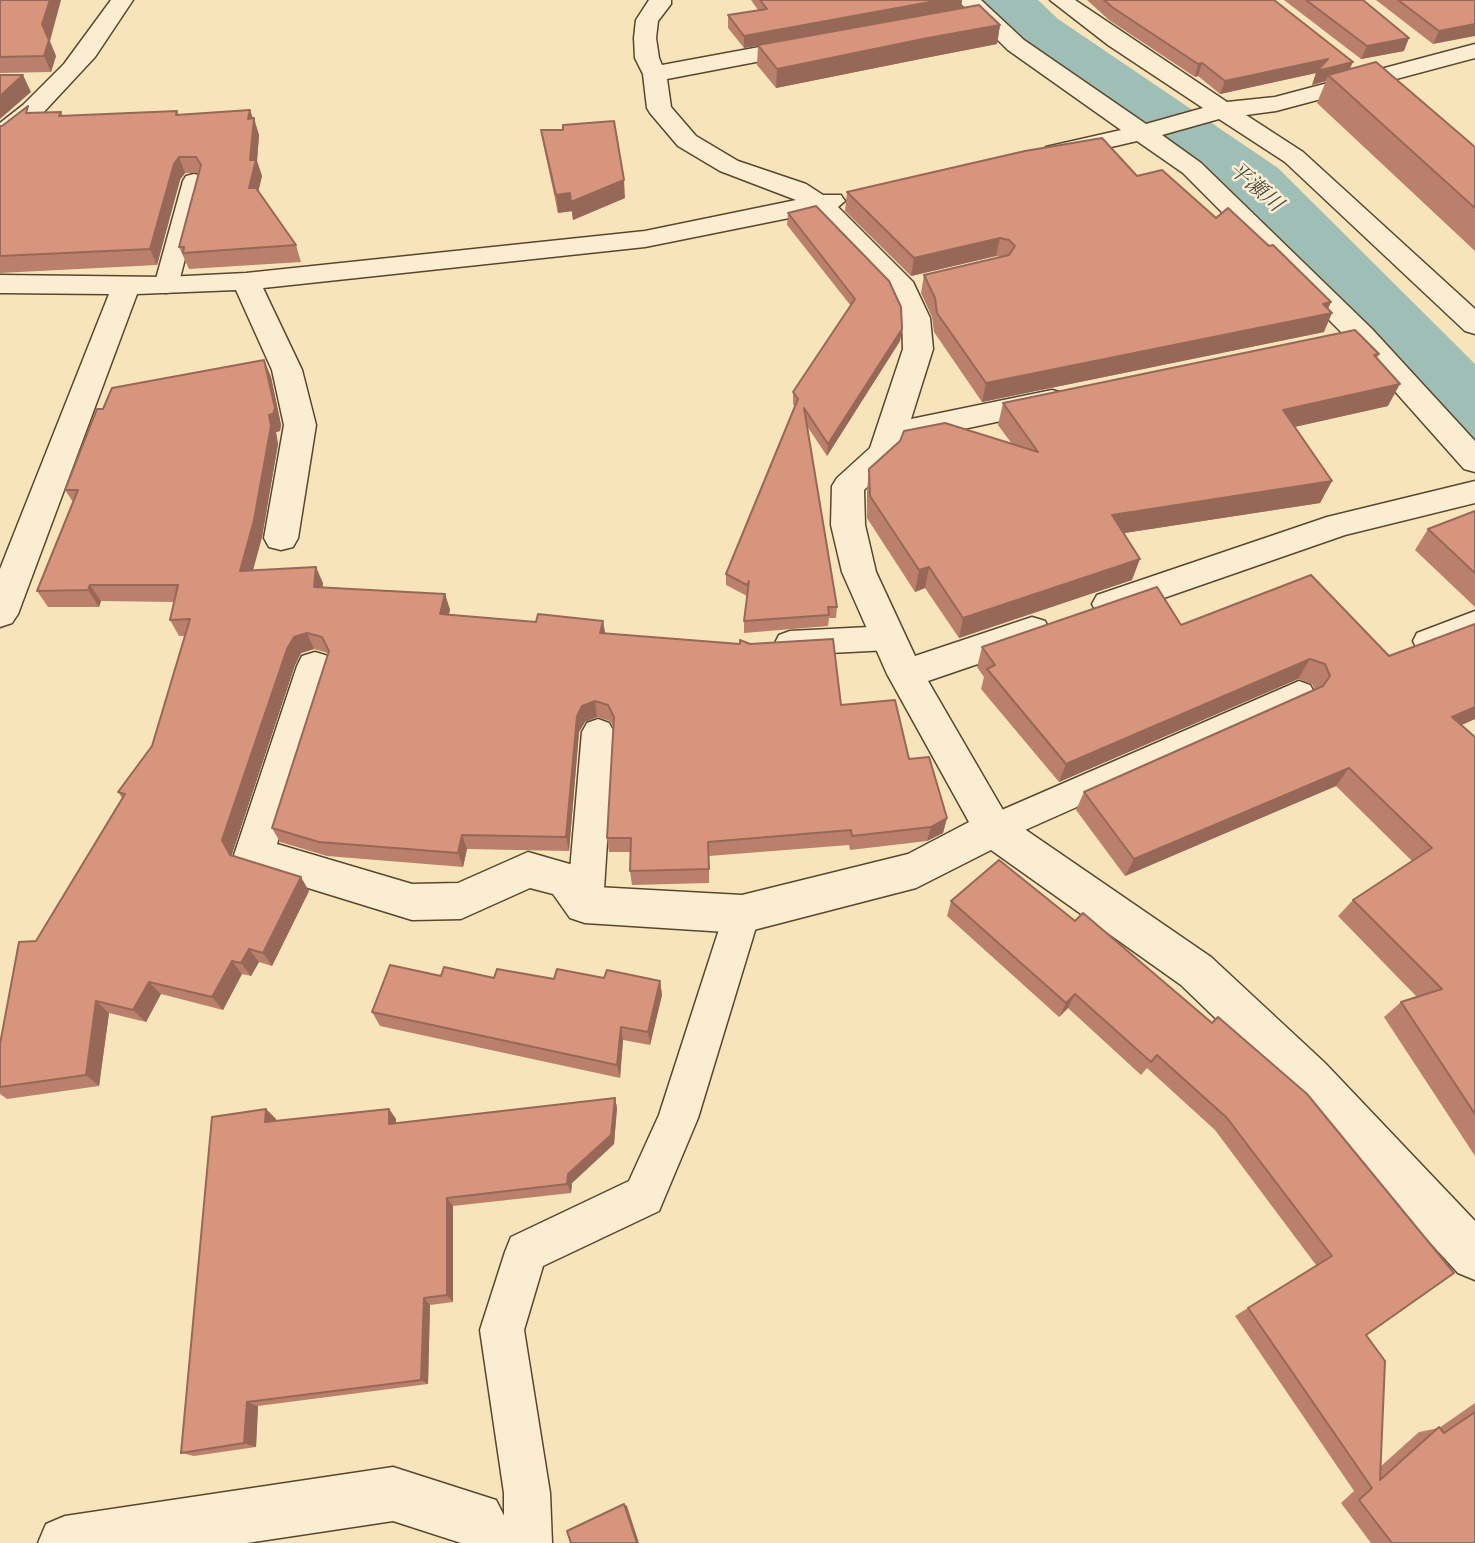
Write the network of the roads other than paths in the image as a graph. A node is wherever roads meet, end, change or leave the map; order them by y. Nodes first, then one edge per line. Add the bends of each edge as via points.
1 (122, 0) edge
2 (660, 0) edge
3 (1061, 0) edge
4 (1068, 0) edge
5 (966, 11) edge
6 (831, 41) edge
7 (1413, 43) dead end
8 (1475, 51) edge
9 (1434, 60) junction
10 (1348, 61) edge
11 (655, 74) junction
12 (1380, 78) junction
13 (23, 82) edge
14 (57, 82) junction
15 (1410, 98) edge
16 (1217, 112) junction
17 (1146, 132) junction
18 (0, 135) edge
19 (1034, 157) edge
20 (194, 181) edge
21 (860, 195) edge
22 (820, 204) junction
23 (246, 281) junction
24 (0, 284) edge
25 (126, 286) junction
26 (166, 286) junction
27 (1475, 325) edge
28 (1079, 395) edge
29 (890, 434) junction
30 (1475, 461) edge
31 (1475, 492) edge
32 (281, 538) dead end
33 (0, 614) edge
34 (1475, 623) edge
35 (888, 638) junction
36 (1429, 641) edge
37 (764, 644) edge
38 (315, 666) dead end
39 (905, 674) junction
40 (1298, 694) edge
41 (598, 732) dead end
42 (993, 829) junction
43 (584, 905) junction
44 (742, 914) junction
45 (1475, 1256) edge
46 (65, 1543) edge
47 (491, 1543) edge
48 (528, 1543) edge

1 - 14 street via 88,52
2 - 11 street via 647,20 645,38
3 - 4 lane
3 - 16 street
5 - 17 street
6 - 11 street
7 - 9 street
8 - 9 street
9 - 12 street
10 - 12 lane
11 - 22 street via 659,108 687,141 729,166 797,190
12 - 15 street
12 - 16 street
13 - 14 street
14 - 18 street
16 - 17 street
16 - 27 street via 1294,157
17 - 19 street
17 - 30 street via 1192,168 1349,338
20 - 26 lane
21 - 22 street
22 - 23 street via 645,239
22 - 29 street via 916,285 918,349
23 - 26 street
23 - 32 street via 288,370 300,425
24 - 25 street
25 - 26 street
25 - 33 street
28 - 29 street
29 - 35 street via 884,453 848,486 848,525 859,572
31 - 39 street via 1339,525
34 - 36 lane
35 - 37 lane
35 - 39 street
38 - 43 street via 254,855 412,902 461,901 528,870 566,880
39 - 42 street
40 - 42 lane
41 - 43 lane
42 - 44 street via 916,870
42 - 45 street via 1196,971 1309,1078
43 - 44 street
44 - 48 lane via 678,1118 644,1196 526,1252 502,1330 527,1493
46 - 47 street via 393,1494 477,1520

